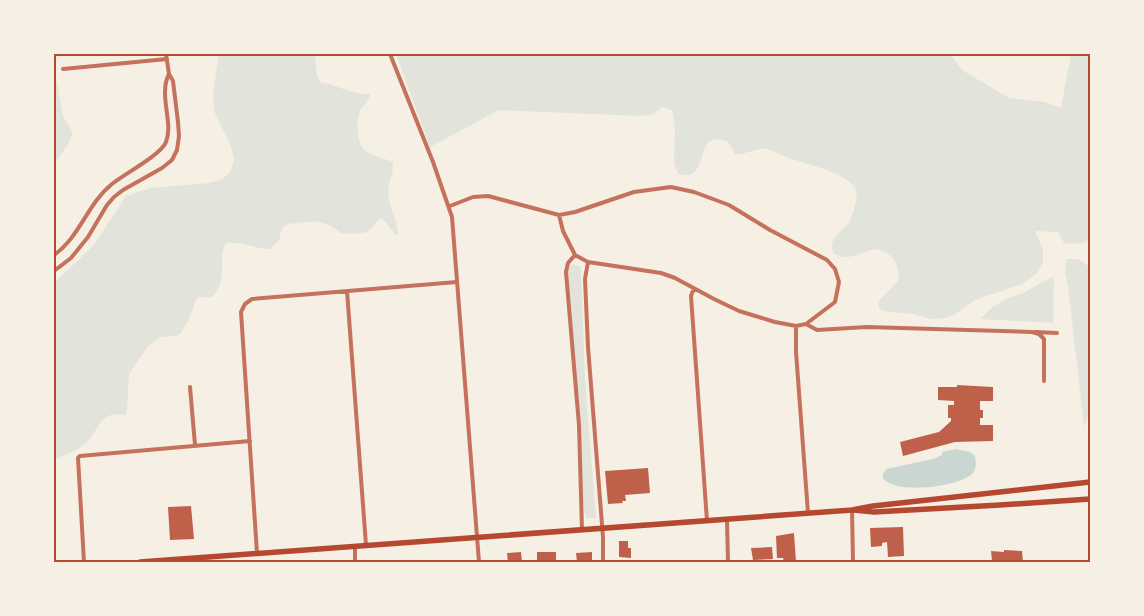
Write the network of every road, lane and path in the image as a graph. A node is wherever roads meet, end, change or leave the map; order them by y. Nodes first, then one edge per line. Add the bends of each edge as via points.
1 (166, 54) edge
2 (390, 54) edge
3 (167, 59) junction
4 (63, 69) dead end
5 (169, 74) junction
6 (450, 206) junction
7 (559, 215) junction
8 (54, 255) edge
9 (574, 255) junction
10 (588, 262) junction
11 (54, 271) edge
12 (457, 282) junction
13 (694, 288) junction
14 (347, 290) junction
15 (806, 324) junction
16 (796, 326) junction
17 (1032, 332) junction
18 (1057, 333) dead end
19 (1044, 381) dead end
20 (190, 387) dead end
21 (250, 441) junction
22 (195, 445) junction
23 (1090, 482) edge
24 (1090, 498) edge
25 (852, 510) junction
26 (808, 513) junction
27 (726, 520) junction
28 (707, 521) junction
29 (602, 529) junction
30 (582, 530) junction
31 (477, 538) junction
32 (366, 545) junction
33 (355, 546) junction
34 (257, 553) junction
35 (84, 562) edge
36 (140, 562) edge
37 (356, 562) edge
38 (479, 562) edge
39 (603, 562) edge
40 (728, 562) edge
41 (853, 562) edge

1 - 3 street
2 - 6 street
3 - 4 street
3 - 5 street
5 - 8 street via 164,83 166,143 98,197 76,233
5 - 11 street via 173,81 179,136 172,160 114,198 71,258
6 - 7 street via 473,197 488,196
6 - 12 street
7 - 9 street
7 - 15 street via 651,189 671,187 716,199 827,260 835,270 839,282 835,302
9 - 10 street
9 - 30 street via 566,272 579,425
10 - 13 street via 661,273
10 - 29 street via 585,279 588,347
12 - 14 street
12 - 31 street
13 - 16 street via 739,311
13 - 28 street via 691,296
14 - 21 street via 252,299 244,304 241,312
14 - 32 street
15 - 16 street
15 - 17 street via 817,330 867,327
16 - 26 street
17 - 18 street
17 - 19 street via 1044,339
20 - 22 street
21 - 22 street
21 - 34 street
22 - 35 street via 78,458
23 - 25 main road
24 - 25 main road via 874,512
25 - 26 main road
25 - 41 street
26 - 27 main road
27 - 28 main road
27 - 40 street
28 - 29 main road
29 - 30 main road
29 - 39 street
30 - 31 main road
31 - 32 main road
31 - 38 street
32 - 33 main road
33 - 34 main road
33 - 37 street
34 - 36 main road

